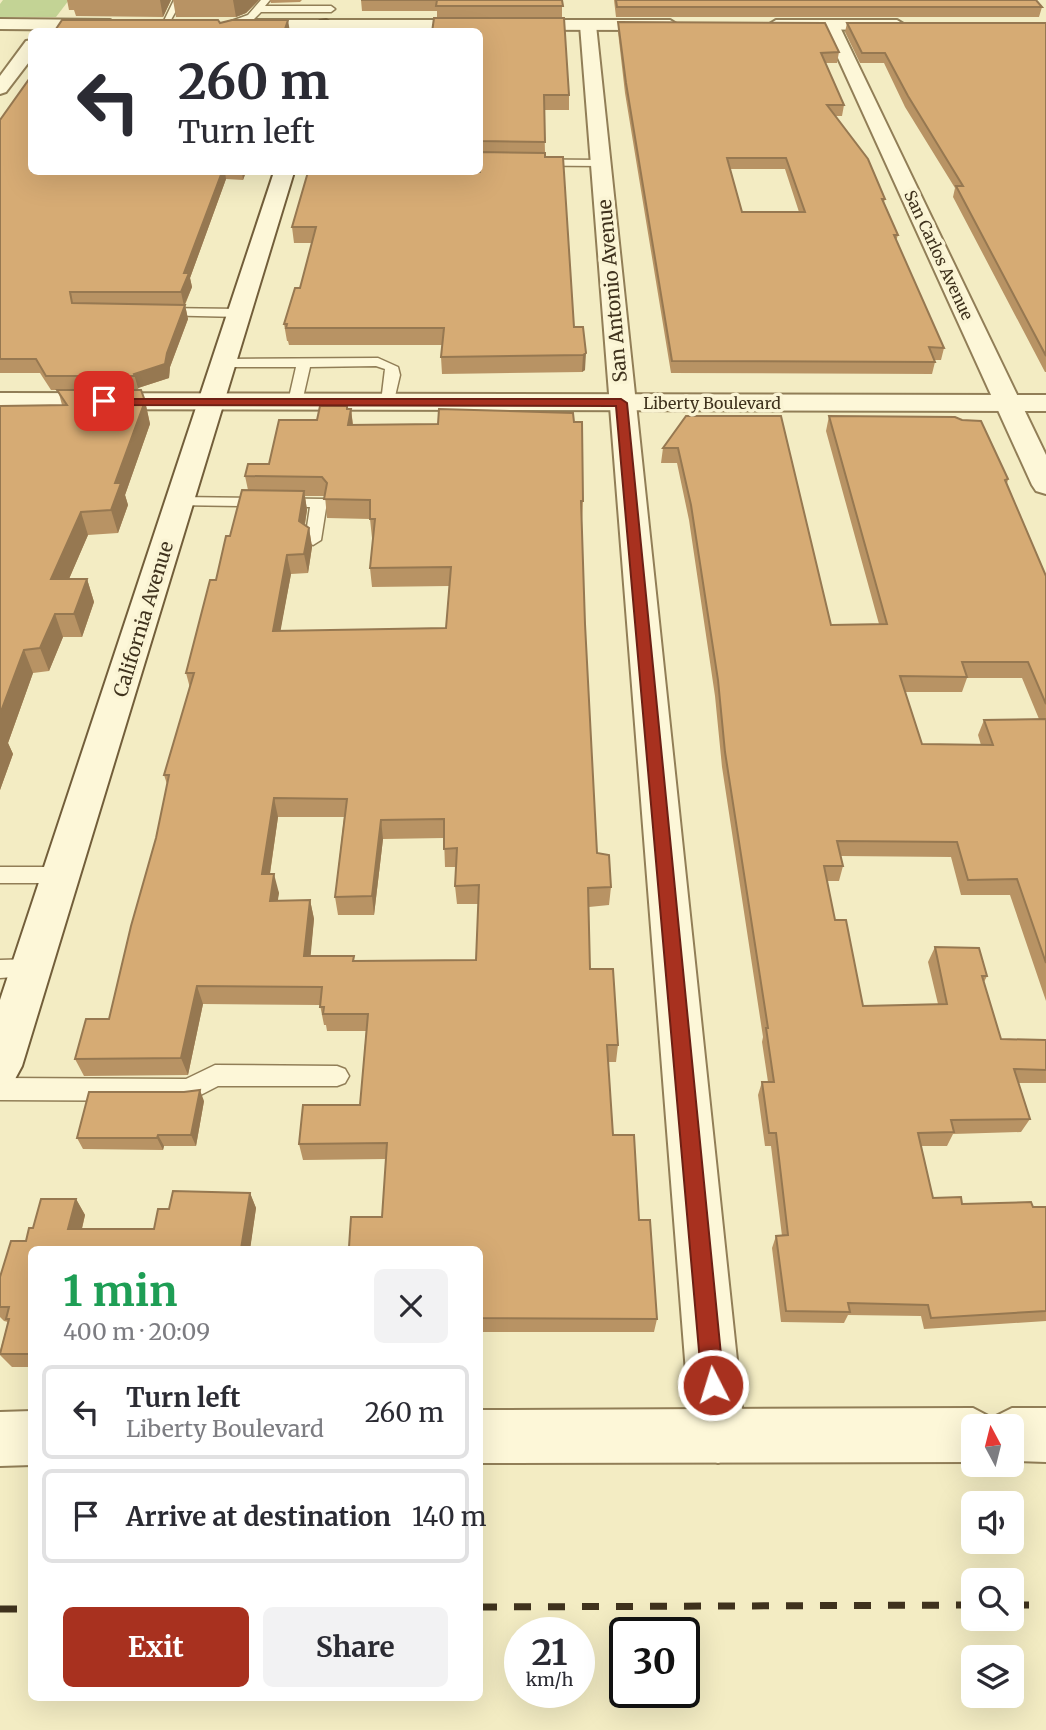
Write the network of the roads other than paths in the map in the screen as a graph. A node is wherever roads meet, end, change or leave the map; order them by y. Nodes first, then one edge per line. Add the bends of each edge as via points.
1 (178, 0) edge
2 (263, 4) edge
3 (328, 16) edge
4 (283, 17) junction
5 (0, 24) edge
6 (124, 25) edge
7 (164, 25) edge
8 (588, 25) junction
9 (682, 25) edge
10 (764, 25) edge
11 (831, 25) junction
12 (912, 25) edge
13 (224, 27) edge
14 (44, 28) edge
15 (410, 28) edge
16 (28, 50) edge
17 (0, 88) edge
18 (483, 162) edge
19 (602, 163) junction
20 (283, 175) edge
21 (147, 312) edge
22 (240, 313) junction
23 (224, 363) junction
24 (304, 363) junction
25 (0, 401) edge
26 (209, 402) junction
27 (295, 402) junction
28 (388, 402) junction
29 (621, 403) junction
30 (1008, 403) junction
31 (1046, 403) edge
32 (1046, 485) edge
33 (180, 502) junction
34 (313, 540) dead end
35 (0, 875) edge
36 (62, 875) junction
37 (32, 968) junction
38 (0, 969) edge
39 (1, 1068) edge
40 (337, 1076) dead end
41 (961, 1435) edge
42 (1024, 1435) edge
43 (1046, 1435) edge
44 (718, 1436) junction
45 (483, 1437) edge
46 (0, 1438) edge
47 (28, 1438) edge

1 - 7 lane
2 - 4 lane
2 - 13 lane via 251,17
3 - 4 street
3 - 15 street
4 - 13 street
5 - 14 street
6 - 14 street
8 - 9 street
8 - 15 street
8 - 19 street, San Antonio Avenue
10 - 11 street
11 - 12 street
11 - 30 street, San Carlos Avenue
16 - 17 street
18 - 19 lane
19 - 29 street, San Antonio Avenue
20 - 22 street, California Avenue
21 - 22 lane
22 - 23 street, California Avenue
23 - 24 lane
23 - 26 street, California Avenue
24 - 27 lane
24 - 28 lane via 378,362 391,367
25 - 26 street, Liberty Boulevard
26 - 27 street, Liberty Boulevard
26 - 33 street, California Avenue
27 - 28 street, Liberty Boulevard
28 - 29 street, Liberty Boulevard
29 - 30 street, Liberty Boulevard
29 - 44 street, San Antonio Avenue
30 - 31 street, Liberty Boulevard
30 - 32 street, San Carlos Avenue
33 - 34 lane via 319,502
33 - 36 street, California Avenue
35 - 36 lane
36 - 37 street, California Avenue
37 - 38 lane
37 - 39 street, California Avenue
39 - 40 lane via 189,1090 215,1075
41 - 44 street
42 - 43 street
44 - 45 street
46 - 47 street

